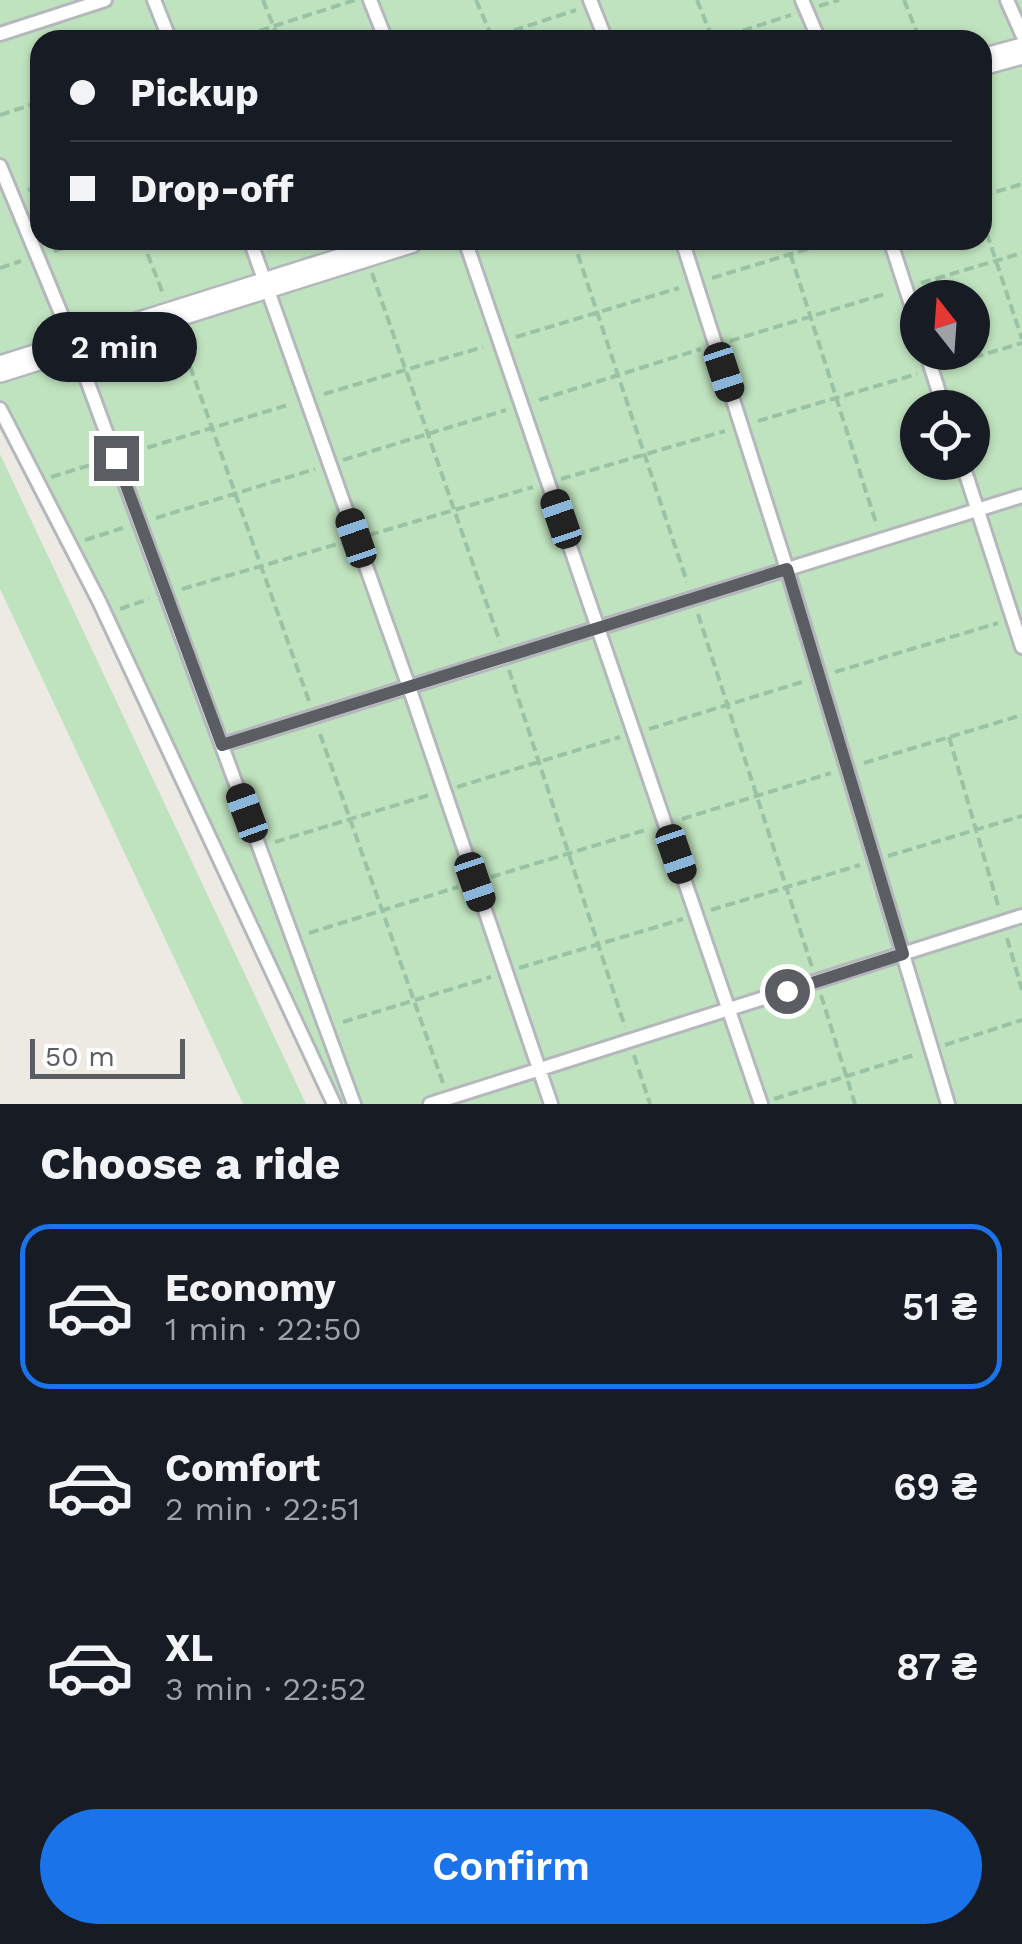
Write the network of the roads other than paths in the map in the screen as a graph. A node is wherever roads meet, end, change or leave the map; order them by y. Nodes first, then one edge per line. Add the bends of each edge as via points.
1 (105, 0) edge
2 (154, 0) edge
3 (370, 0) edge
4 (1007, 0) edge
5 (590, 3) edge
6 (804, 5) edge
7 (166, 30) edge
8 (382, 30) edge
9 (602, 30) edge
10 (815, 30) edge
11 (0, 34) edge
12 (1022, 34) edge
13 (1022, 51) edge
14 (992, 59) edge
15 (0, 166) edge
16 (30, 239) edge
17 (35, 250) edge
18 (254, 250) edge
19 (379, 250) edge
20 (469, 250) edge
21 (685, 250) edge
22 (893, 250) edge
23 (902, 280) edge
24 (267, 284) junction
25 (74, 345) junction
26 (0, 369) edge
27 (0, 409) edge
28 (968, 480) edge
29 (1022, 496) edge
30 (978, 510) junction
31 (787, 569) junction
32 (598, 628) junction
33 (1022, 647) edge
34 (409, 687) junction
35 (222, 745) junction
36 (1022, 916) edge
37 (903, 954) junction
38 (729, 1009) junction
39 (539, 1070) junction
40 (334, 1104) edge
41 (354, 1104) edge
42 (430, 1104) edge
43 (551, 1104) edge
44 (761, 1104) edge
45 (948, 1104) edge

1 - 11 lane
2 - 7 lane
3 - 8 lane
4 - 12 lane
5 - 9 lane
6 - 10 lane
13 - 14 street
15 - 16 lane
17 - 25 lane
18 - 24 lane
19 - 24 street
20 - 32 lane
21 - 31 lane
22 - 23 lane
24 - 25 street
24 - 34 lane
25 - 26 street
25 - 35 lane
27 - 40 lane via 105,614
28 - 30 lane
29 - 30 lane
30 - 31 lane
30 - 33 lane
31 - 32 lane
31 - 37 lane
32 - 34 lane
32 - 38 lane
34 - 35 lane
34 - 39 lane
35 - 41 lane
36 - 37 lane
37 - 38 lane
37 - 45 lane
38 - 39 lane
38 - 44 lane
39 - 42 lane
39 - 43 lane

